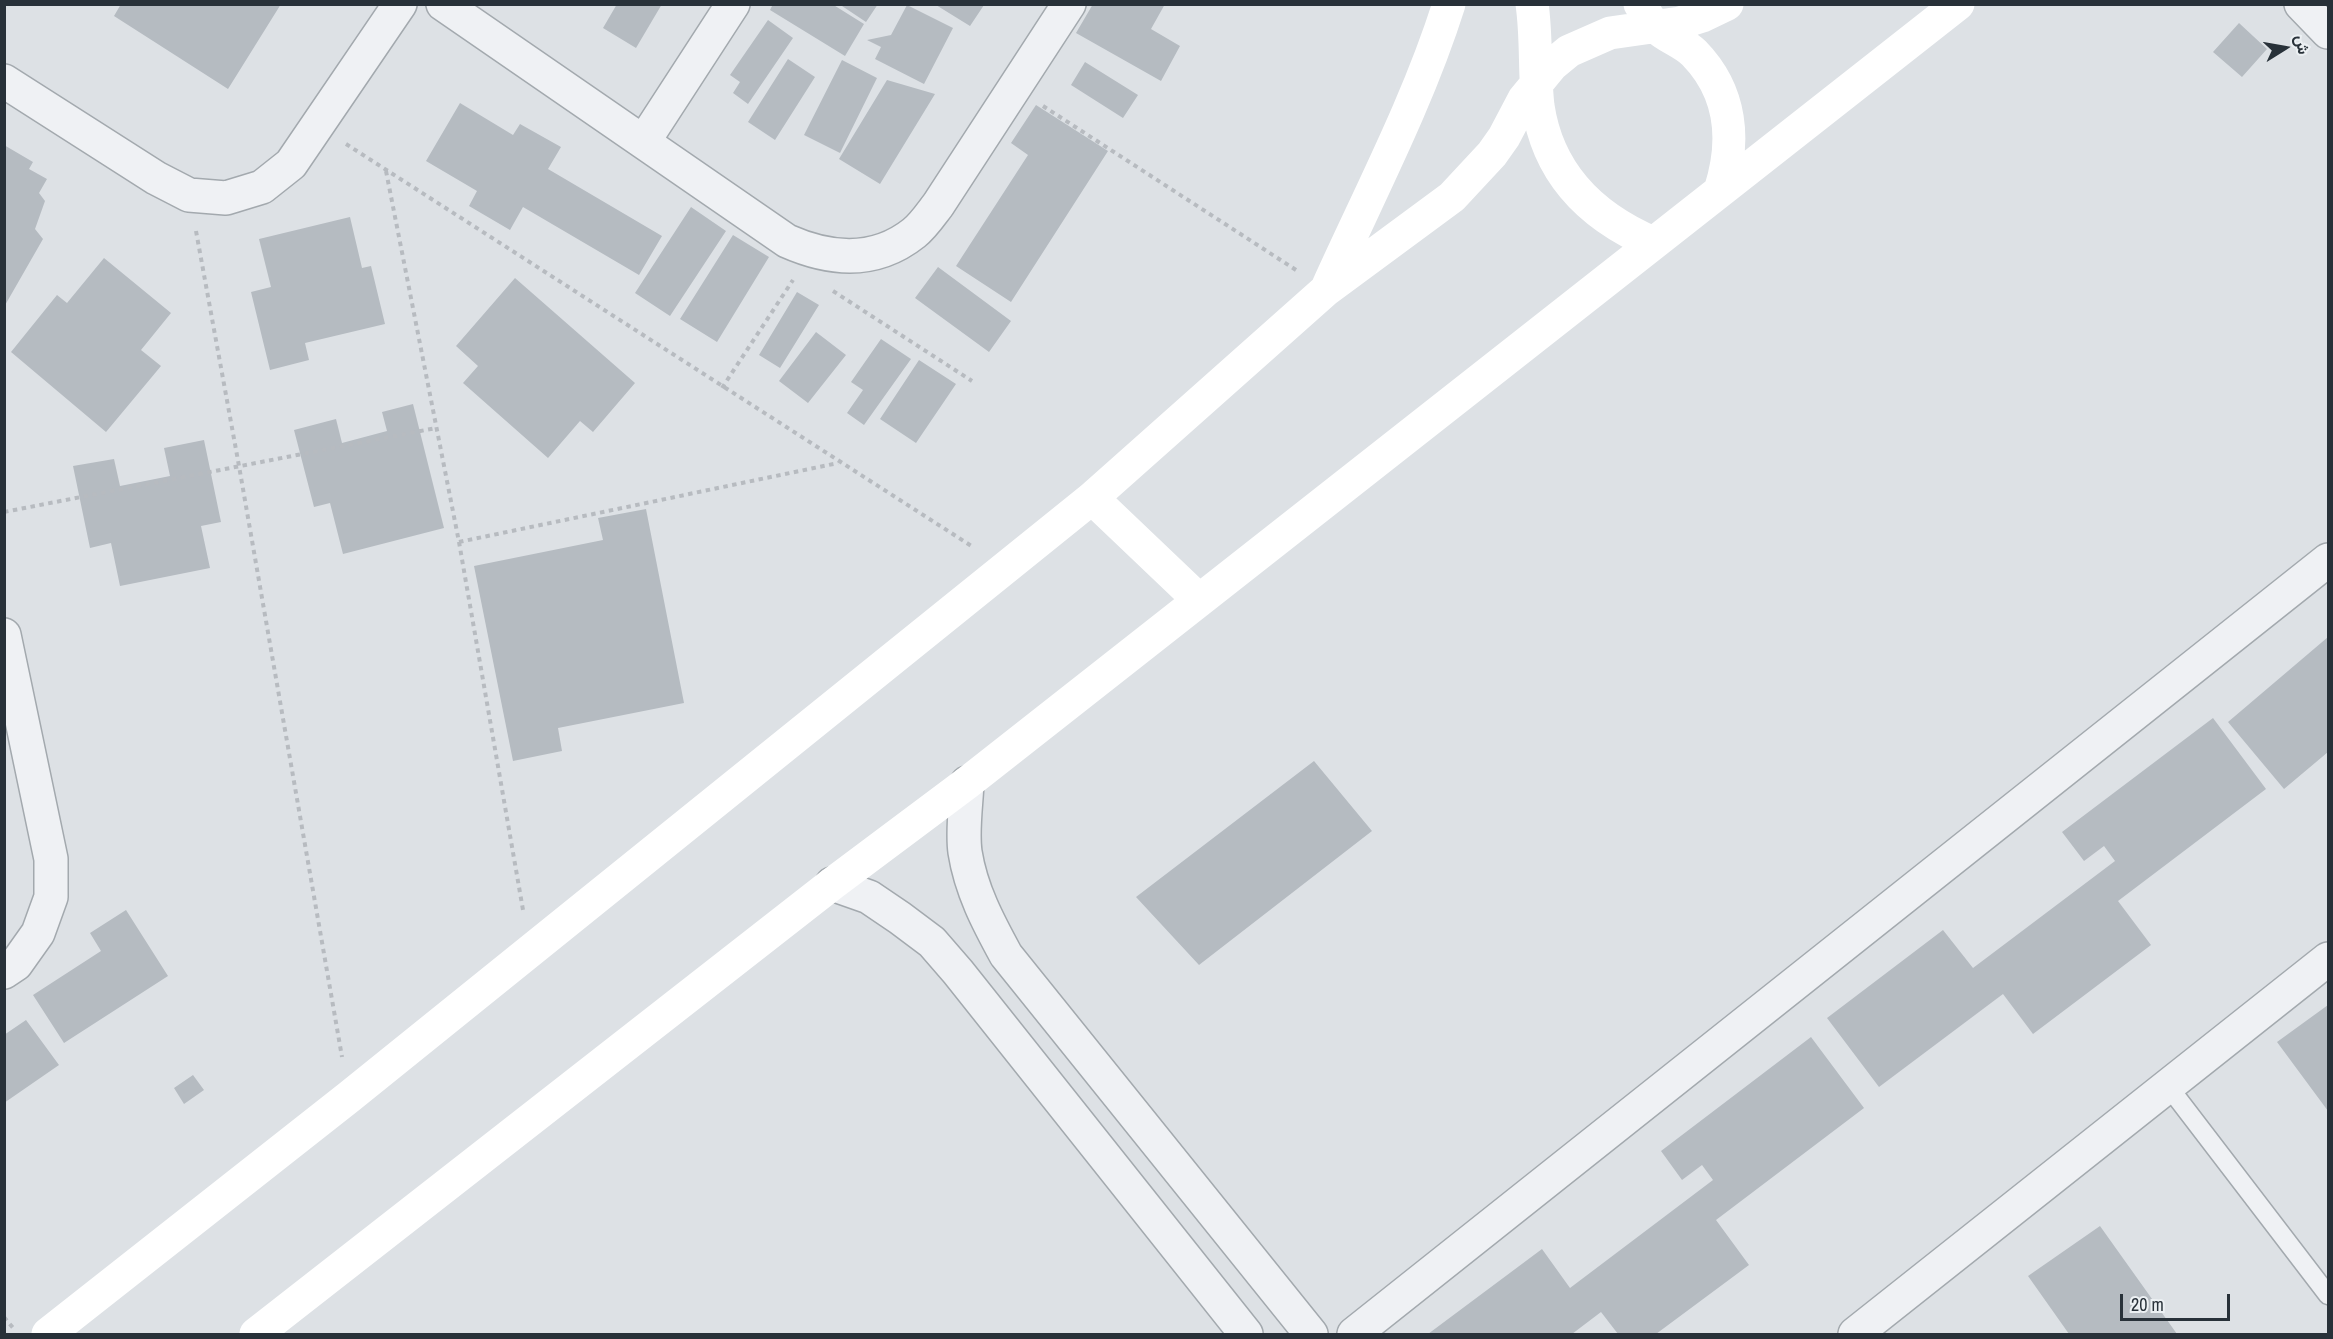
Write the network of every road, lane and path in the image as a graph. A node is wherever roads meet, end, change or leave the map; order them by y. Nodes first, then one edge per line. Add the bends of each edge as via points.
1 (400, 4) edge
2 (443, 4) edge
3 (733, 4) edge
4 (1069, 4) edge
5 (1449, 4) edge
6 (1532, 4) edge
7 (1727, 4) edge
8 (1958, 4) edge
9 (2301, 4) edge
10 (1648, 16) edge
11 (2328, 32) edge
12 (4, 81) edge
13 (1537, 81) junction
14 (1015, 88) junction
15 (317, 126) junction
16 (644, 141) junction
17 (386, 171) junction
18 (1720, 190) junction
19 (189, 195) junction
20 (1653, 243) junction
21 (811, 252) junction
22 (828, 288) dead end
23 (1326, 290) junction
24 (972, 381) dead end
25 (722, 388) junction
26 (436, 428) junction
27 (839, 463) junction
28 (239, 466) junction
29 (1092, 498) junction
30 (4, 512) edge
31 (459, 542) junction
32 (2328, 560) edge
33 (1006, 568) junction
34 (1198, 599) junction
35 (4, 635) edge
36 (967, 783) junction
37 (832, 884) junction
38 (530, 951) junction
39 (2328, 959) edge
40 (4, 972) edge
41 (2168, 1086) junction
42 (350, 1097) junction
43 (2328, 1296) edge
44 (48, 1335) edge
45 (256, 1335) edge
46 (1246, 1335) edge
47 (1311, 1335) edge
48 (1354, 1335) edge
49 (1855, 1335) edge

1 - 15 street
2 - 16 street
3 - 16 street
4 - 14 street
5 - 23 street via 1410,112
6 - 13 street
7 - 10 street via 1702,16
8 - 18 street
9 - 11 street
10 - 13 street via 1569,51
10 - 18 street via 1694,53 1719,90 1730,140 1728,166
12 - 19 street
13 - 20 street via 1543,128 1562,171 1579,195 1601,215
13 - 23 street via 1504,137 1473,177 1452,197
14 - 21 street via 938,205 915,233 883,251 847,257
14 - 23 path
15 - 17 path
15 - 19 street via 291,164 262,187 226,198
16 - 21 street via 787,241
17 - 25 path
17 - 26 path
18 - 20 street
19 - 28 path
20 - 34 street
21 - 25 path
22 - 24 path
23 - 29 street
25 - 27 path
26 - 28 path
26 - 31 path
27 - 31 path
27 - 33 path
28 - 30 path
28 - 42 path
29 - 33 street
29 - 34 street
31 - 38 path
32 - 48 street
33 - 38 street
34 - 36 street
35 - 40 street via 51,859 51,897 38,933 16,964
36 - 37 street
36 - 47 street via 965,850 973,887 1006,955
37 - 45 street
37 - 46 street via 869,897 932,942
38 - 42 street
39 - 41 street
41 - 43 lane
41 - 49 street
42 - 44 street

